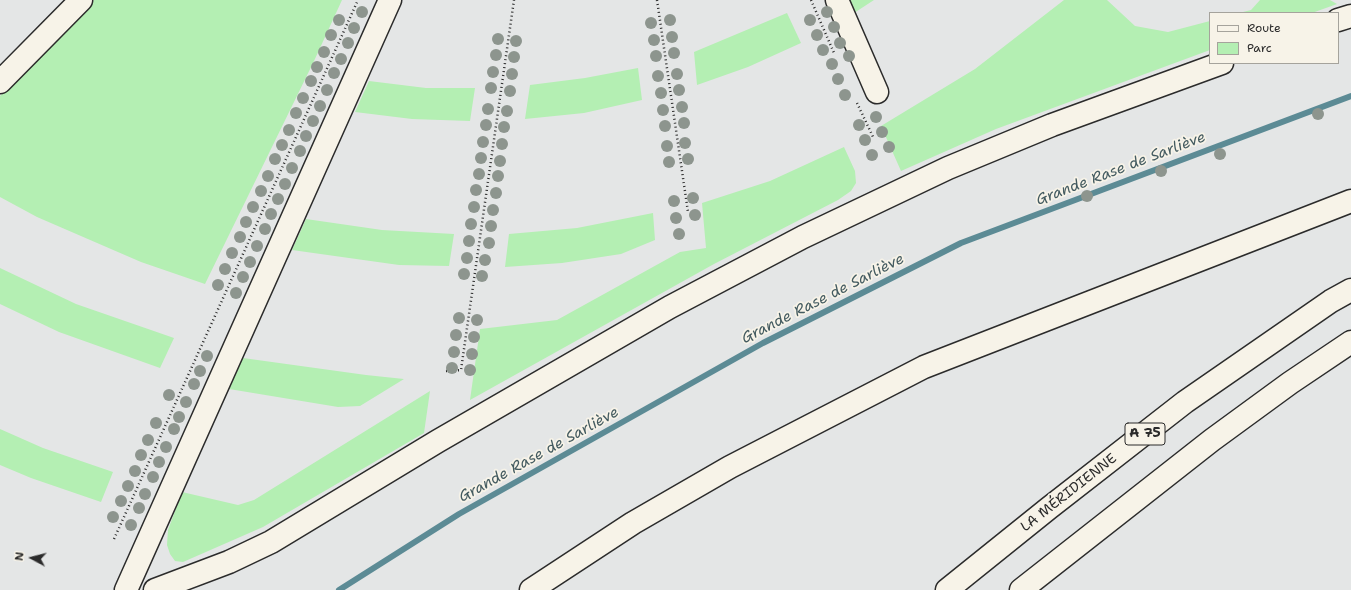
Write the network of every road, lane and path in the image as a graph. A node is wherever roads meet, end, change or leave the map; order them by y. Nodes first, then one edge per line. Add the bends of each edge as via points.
1 (81, 0) edge
2 (358, 0) edge
3 (390, 0) edge
4 (514, 0) edge
5 (657, 0) edge
6 (837, 0) edge
7 (1351, 16) edge
8 (1339, 20) edge
9 (1219, 64) edge
10 (0, 82) edge
11 (877, 92) dead end
12 (1351, 202) edge
13 (688, 212) dead end
14 (1351, 290) edge
15 (1351, 342) edge
16 (446, 371) dead end
17 (114, 538) dead end
18 (126, 590) edge
19 (155, 590) edge
20 (531, 590) edge
21 (947, 590) edge
22 (1021, 590) edge

1 - 10 main road
2 - 17 path
3 - 18 main road
4 - 16 path via 461,370
5 - 13 path
6 - 11 main road
7 - 8 main road
9 - 19 main road via 1052,125 948,168 803,237 663,311 438,441 271,542 229,562
12 - 20 main road via 924,367 730,467 633,524
14 - 21 main road, LA MÉRIDIENNE / A 75 via 1185,402
15 - 22 main road via 1290,382 1212,440

